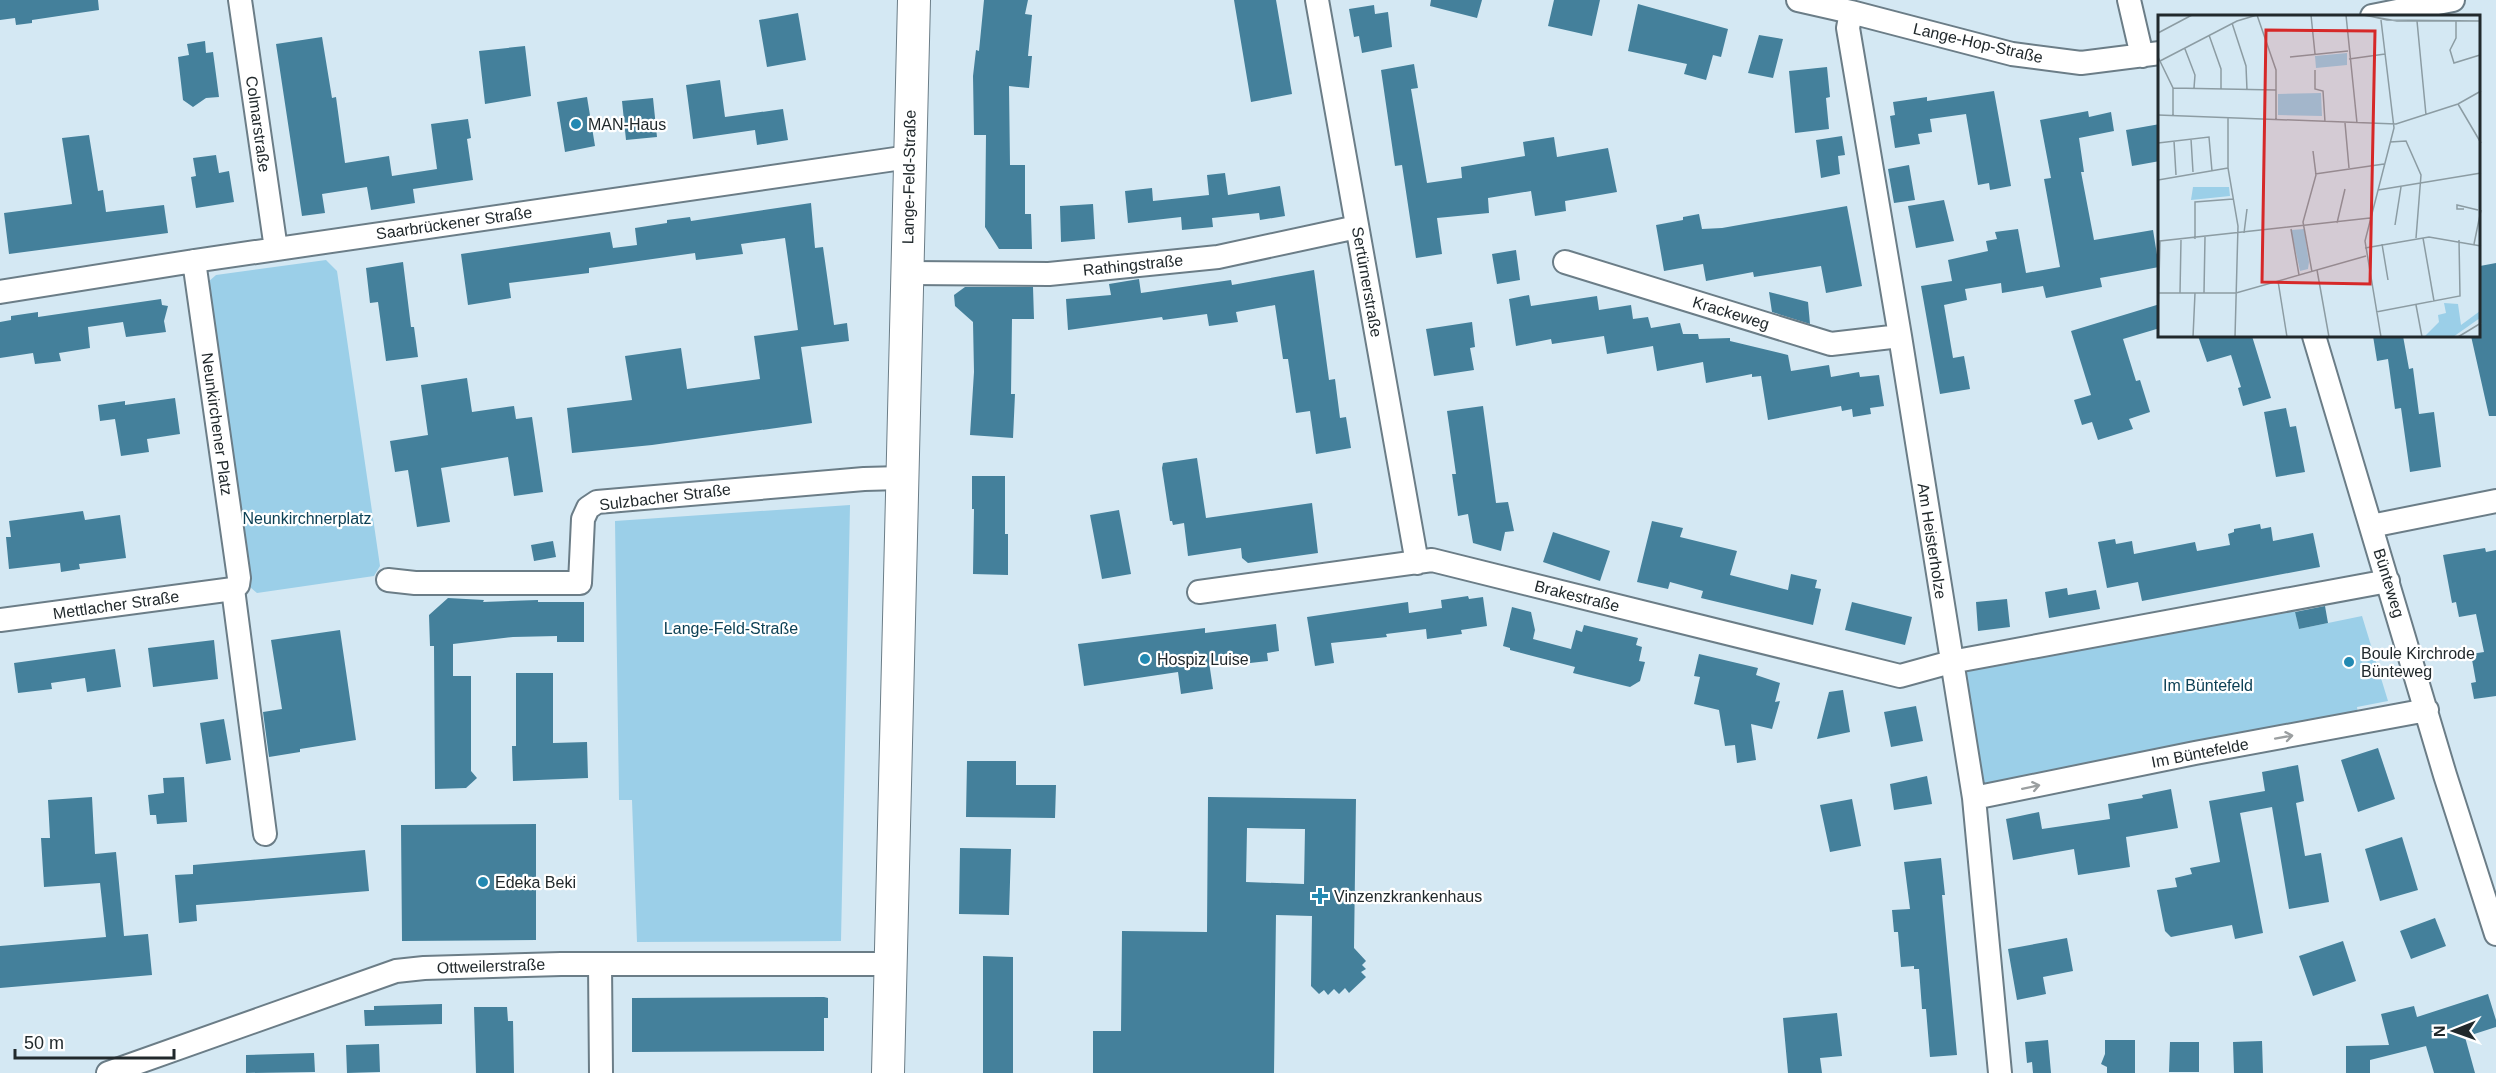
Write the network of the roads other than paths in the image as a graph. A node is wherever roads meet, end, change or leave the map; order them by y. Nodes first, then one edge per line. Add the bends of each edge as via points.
1 (240, 0) edge
2 (914, 0) edge
3 (1317, 0) edge
4 (1798, 0) edge
5 (2129, 0) edge
6 (2453, 0) edge
7 (1851, 12) junction
8 (2377, 15) edge
9 (2151, 55) edge
10 (909, 157) junction
11 (1357, 227) junction
12 (276, 249) junction
13 (194, 261) junction
14 (1564, 262) dead end
15 (907, 273) junction
16 (0, 292) edge
17 (1900, 336) junction
18 (2315, 338) edge
19 (901, 478) junction
20 (2496, 501) edge
21 (2371, 526) junction
22 (1417, 563) junction
23 (388, 580) dead end
24 (2388, 581) junction
25 (233, 589) junction
26 (1199, 592) dead end
27 (0, 620) edge
28 (1951, 662) junction
29 (2427, 710) junction
30 (1974, 798) junction
31 (265, 834) dead end
32 (2494, 920) edge
33 (600, 964) junction
34 (891, 964) junction
35 (108, 1073) edge
36 (601, 1073) edge
37 (888, 1073) edge
38 (2000, 1073) edge

1 - 12 street, Colmarstraße
2 - 10 street, Lange-Feld-Straße
3 - 11 street, Sertürnerstraße
4 - 7 street, Lange-Hop-Straße
5 - 9 street
6 - 8 street
7 - 9 street, Lange-Hop-Straße via 2013,54 2080,63
7 - 17 street, Am Heisterholze via 1848,28
10 - 12 street, Saarbrückener Straße
10 - 15 street, Lange-Feld-Straße
11 - 15 street, Rathingstraße via 1218,257 1048,274
11 - 22 street, Sertürnerstraße
12 - 13 street, Saarbrückener Straße
13 - 16 street, Saarbrückener Straße
13 - 25 street, Neunkirchener Platz via 239,578
14 - 17 street, Krackeweg via 1831,344
15 - 19 street, Lange-Feld-Straße
17 - 28 street, Am Heisterholze
18 - 21 street, Bünteweg
19 - 23 street, Sulzbacher Straße via 597,502 588,508 584,519 580,583
19 - 34 street, Lange-Feld-Straße
20 - 21 street
21 - 24 street, Bünteweg
22 - 26 street, Brakestraße
22 - 28 street, Brakestraße via 1432,560 1900,676
24 - 28 street
24 - 29 street, Bünteweg
25 - 27 street, Mettlacher Straße
25 - 31 street, Neunkirchener Platz
28 - 30 street, Am Heisterholze
30 -> 29 street, Im Büntefelde
29 - 32 street, Bünteweg
30 - 38 street, Am Heisterholze
33 - 34 street, Ottweilerstraße
33 - 35 street, Ottweilerstraße via 396,971
33 - 36 street
34 - 37 street, Lange-Feld-Straße

